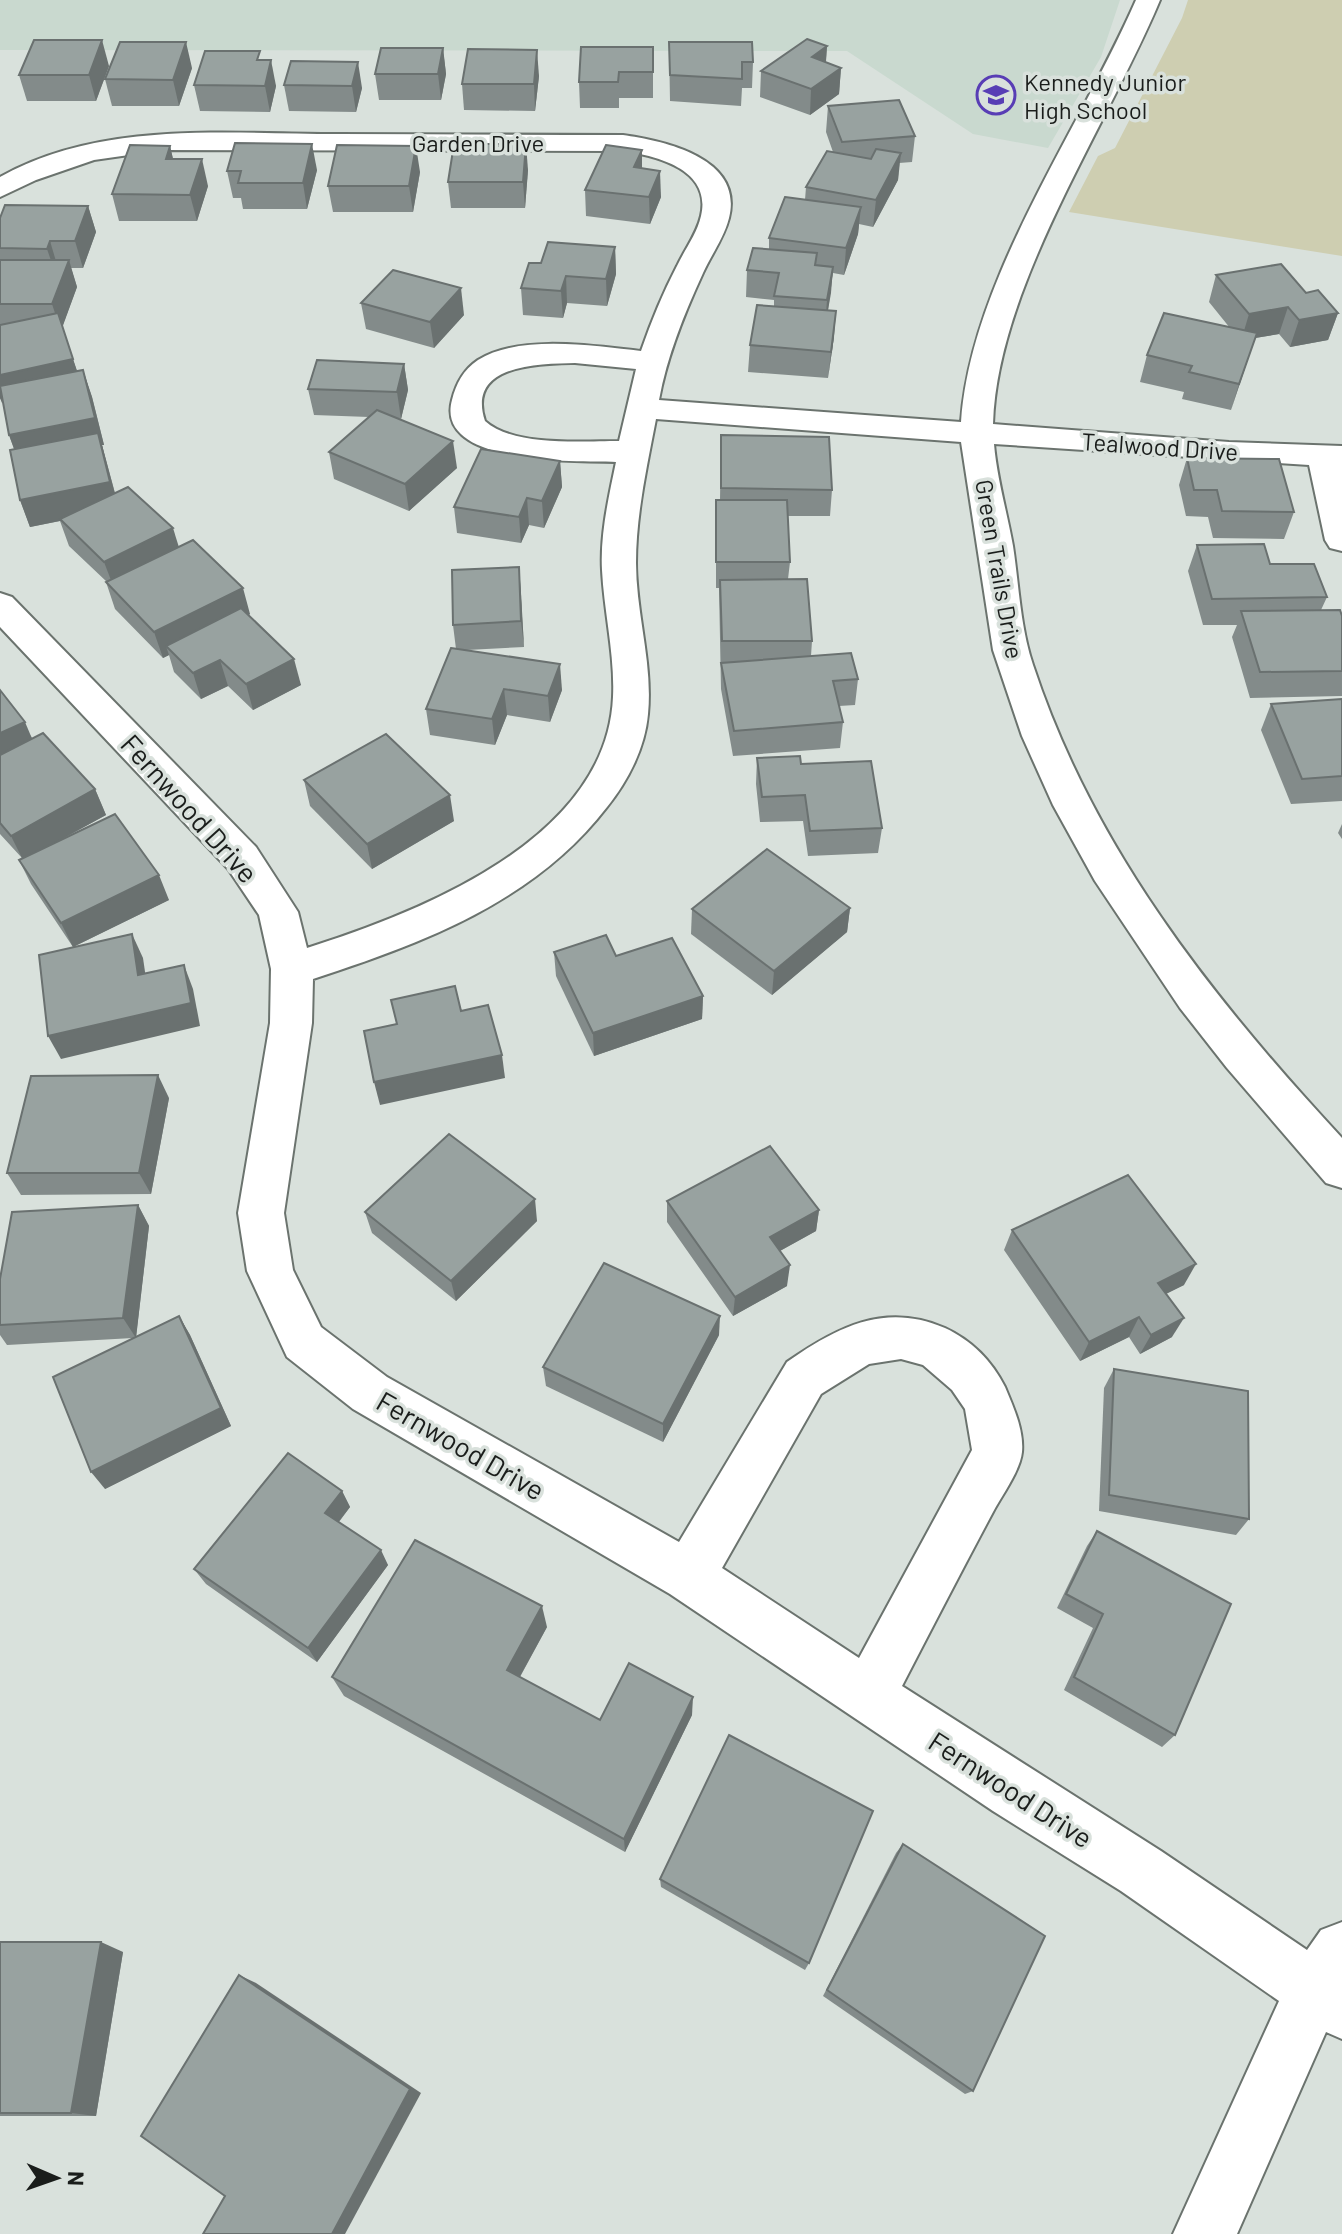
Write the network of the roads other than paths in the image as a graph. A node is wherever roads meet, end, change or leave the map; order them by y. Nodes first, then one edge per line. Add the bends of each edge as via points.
1 (1148, 0) edge
2 (0, 189) edge
3 (654, 361) junction
4 (641, 408) junction
5 (977, 433) junction
6 (634, 452) junction
7 (1333, 456) edge
8 (1342, 540) edge
9 (0, 605) edge
10 (292, 969) junction
11 (1342, 1169) edge
12 (688, 1576) junction
13 (868, 1696) junction
14 (1333, 1983) edge
15 (1205, 2234) edge

1 - 5 street, Green Trails Drive via 1008,291 982,382
2 - 3 street, Garden Drive via 90,152 164,142 648,146 691,164 708,178 717,201 712,227 687,274
3 - 4 street, Garden Drive
3 - 6 street via 554,353 510,358 476,378 466,401 466,416 474,429 509,445
4 - 5 street
4 - 6 street, Garden Drive
5 - 7 street, Tealwood Drive
5 - 11 street, Green Trails Drive via 1014,663 1088,833 1154,940 1223,1035
6 - 10 street, Garden Drive via 619,564 633,694 624,749 602,787 556,841 490,889 420,926
7 - 8 street
9 - 10 street, Fernwood Drive via 242,858 278,912
10 - 12 street, Fernwood Drive via 291,1023 261,1213 270,1271 304,1342 370,1393
12 - 13 street, Fernwood Drive
12 - 13 street via 804,1378 833,1355 871,1340 907,1335 942,1347 974,1379 994,1416 997,1453
13 - 14 street, Fernwood Drive via 1141,1871
14 - 15 street

